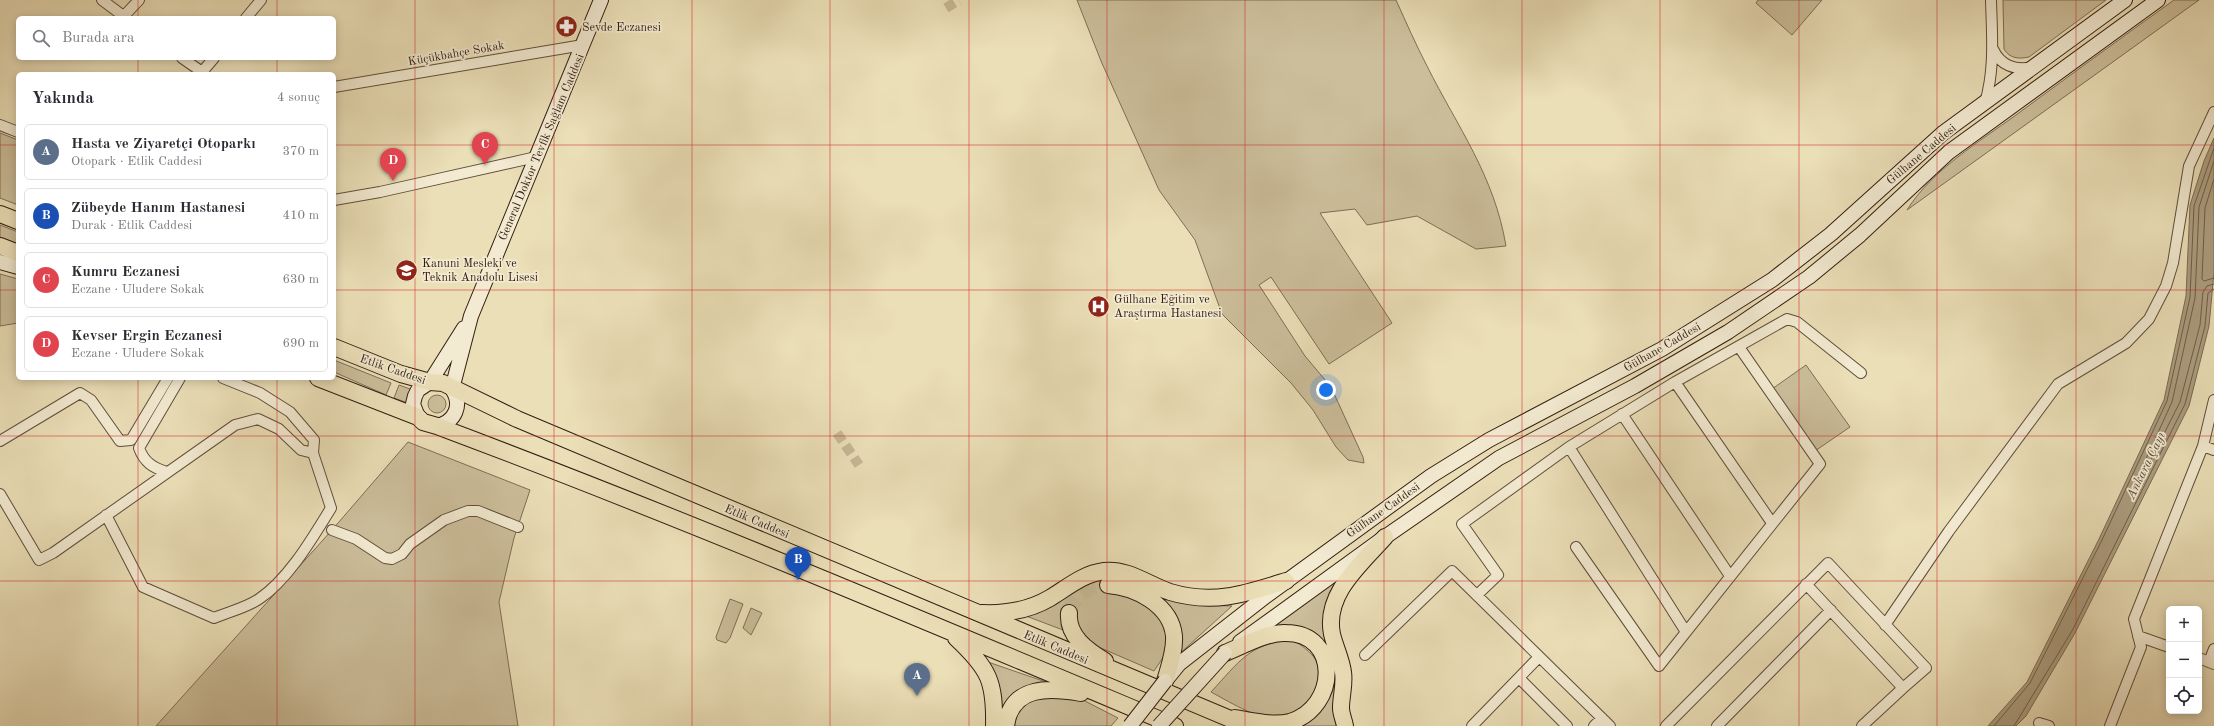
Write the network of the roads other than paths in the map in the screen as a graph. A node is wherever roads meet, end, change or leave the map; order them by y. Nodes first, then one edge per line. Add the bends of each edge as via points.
1 (102, 0) edge
2 (139, 0) edge
3 (261, 0) edge
4 (601, 0) edge
5 (1990, 0) edge
6 (2125, 0) edge
7 (2158, 0) edge
8 (124, 16) edge
9 (126, 16) edge
10 (248, 16) edge
11 (583, 45) junction
12 (1993, 49) junction
13 (185, 60) edge
14 (213, 60) edge
15 (2034, 67) junction
16 (203, 72) edge
17 (205, 72) edge
18 (336, 87) edge
19 (1985, 103) junction
20 (2214, 112) edge
21 (0, 125) edge
22 (16, 131) edge
23 (536, 158) junction
24 (336, 200) edge
25 (0, 214) edge
26 (16, 220) edge
27 (0, 246) edge
28 (16, 252) edge
29 (0, 262) edge
30 (16, 266) edge
31 (471, 316) junction
32 (1739, 347) junction
33 (336, 348) edge
34 (1861, 373) dead end
35 (167, 380) edge
36 (179, 380) edge
37 (228, 380) edge
38 (323, 380) edge
39 (430, 382) junction
40 (1675, 382) junction
41 (452, 389) junction
42 (2214, 400) edge
43 (1622, 414) junction
44 (418, 417) junction
45 (437, 426) junction
46 (0, 441) edge
47 (2203, 446) junction
48 (1569, 447) junction
49 (2214, 450) edge
50 (313, 453) junction
51 (167, 472) junction
52 (0, 494) edge
53 (106, 515) junction
54 (1772, 523) junction
55 (518, 527) dead end
56 (332, 530) dead end
57 (1385, 537) junction
58 (1576, 547) dead end
59 (1730, 576) junction
60 (1286, 581) junction
61 (1806, 584) junction
62 (1108, 585) tunnel mouth
63 (1477, 596) junction
64 (1831, 610) junction
65 (974, 613) junction
66 (1069, 613) tunnel mouth
67 (1885, 624) junction
68 (949, 632) junction
69 (1686, 632) junction
70 (2138, 636) junction
71 (2166, 646) edge
72 (2214, 649) edge
73 (1225, 653) junction
74 (1365, 656) dead end
75 (1539, 657) junction
76 (2202, 659) edge
77 (1175, 660) junction
78 (2212, 663) edge
79 (1519, 678) junction
80 (1137, 681) junction
81 (1165, 681) joint
82 (1903, 688) junction
83 (1113, 700) junction
84 (1224, 717) junction
85 (1602, 718) junction
86 (994, 726) edge
87 (1006, 726) edge
88 (1130, 726) edge
89 (1159, 726) edge
90 (1175, 726) edge
91 (1247, 726) edge
92 (1345, 726) edge
93 (1472, 726) edge
94 (1567, 726) edge
95 (1594, 726) edge
96 (1610, 726) edge
97 (1666, 726) edge
98 (1716, 726) edge
99 (1862, 726) edge
100 (2110, 726) edge

1 - 8 street
2 - 9 street
3 - 10 street
4 - 11 main road, General Doktor Tevfik Sağlam Caddesi
5 - 12 street
6 - 15 main road, Gülhane Caddesi
7 - 57 main road, Gülhane Caddesi via 1949,152 1860,236 1808,277 1721,336 1635,386 1499,458
11 - 18 street, Küçükbahçe Sokak
11 - 23 main road, General Doktor Tevfik Sağlam Caddesi
12 - 15 street via 2000,59 2012,67
12 - 19 street via 1992,75
13 - 16 street
14 - 17 street
15 - 19 main road, Gülhane Caddesi
19 - 60 main road, Gülhane Caddesi via 1928,145 1831,234 1771,280 1662,349 1489,440 1458,459
20 - 67 street via 2189,166 2173,263 2166,286 2149,319 2126,343 2058,384 1949,531
21 - 22 street
23 - 24 street
23 - 31 main road, General Doktor Tevfik Sağlam Caddesi
25 - 26 main road
27 - 28 main road
29 - 30 main road
31 - 39 main road, General Doktor Tevfik Sağlam Caddesi
31 - 41 main road, General Doktor Tevfik Sağlam Caddesi
32 - 34 street via 1787,319 1797,322
32 - 40 street
32 - 54 street via 1820,464
33 - 39 main road, Etlik Caddesi via 402,374
35 - 46 street via 131,440 120,441 91,400 80,393
36 - 51 street via 139,448 142,456 153,468
37 - 50 street via 260,393 290,412 314,440
38 - 44 main road
39 - 41 main road, Etlik Caddesi via 443,383
39 - 44 main road via 423,385 415,396 413,404
40 - 43 street
40 - 54 street
41 - 45 main road via 458,402 454,416 450,421
41 - 65 main road, Etlik Caddesi
42 - 47 street
43 - 48 street
43 - 59 street
44 - 45 main road via 423,422
45 - 68 main road via 542,466
47 - 49 street
47 - 70 street via 2134,619
48 - 63 street via 1462,524 1498,576
48 - 69 street
50 - 51 street via 301,450 279,429 258,420 235,425
50 - 53 street via 332,508 304,552 273,587 259,600 214,618 143,587
51 - 53 street
52 - 53 street via 39,560
54 - 59 street
55 - 56 street via 478,511 468,511 444,520 410,544 402,554 392,558 386,558 356,539
57 - 73 main road, Gülhane Caddesi
57 - 92 main road via 1350,576 1336,598 1330,614 1332,634 1342,661 1344,679 1341,709
58 - 69 street via 1659,666
59 - 69 street
60 - 65 main road via 1235,596 1202,599 1169,592 1118,572 1105,570 1076,580 1050,598 1024,609 1003,613
60 - 77 main road, Gülhane Caddesi
61 - 64 street
61 - 67 street via 1828,563
61 - 97 street
62 - 77 main road via 1140,593 1162,610 1173,631
63 - 74 street via 1452,571
63 - 75 street
64 - 82 street
64 - 98 street
65 - 80 main road, Etlik Caddesi
66 - 80 main road via 1072,632 1084,646
67 - 82 street via 1926,668
68 - 83 main road
68 - 86 main road via 977,660 991,682 994,693
70 - 71 street
70 - 100 street via 2141,647
72 - 78 street
73 - 84 main road via 1285,632 1301,635 1321,652 1327,682 1316,706 1306,716 1288,723 1272,724
73 - 89 main road, Gülhane Caddesi, bridge
75 - 79 street
75 - 85 street
76 - 78 street
77 - 81 main road
79 - 93 street
79 - 94 street
80 - 84 main road, Etlik Caddesi
81 - 88 main road, bridge
82 - 99 street
83 - 87 main road via 1054,689 1037,691 1018,702
83 - 90 main road
84 - 91 main road, Etlik Caddesi
85 - 95 street
85 - 96 street

